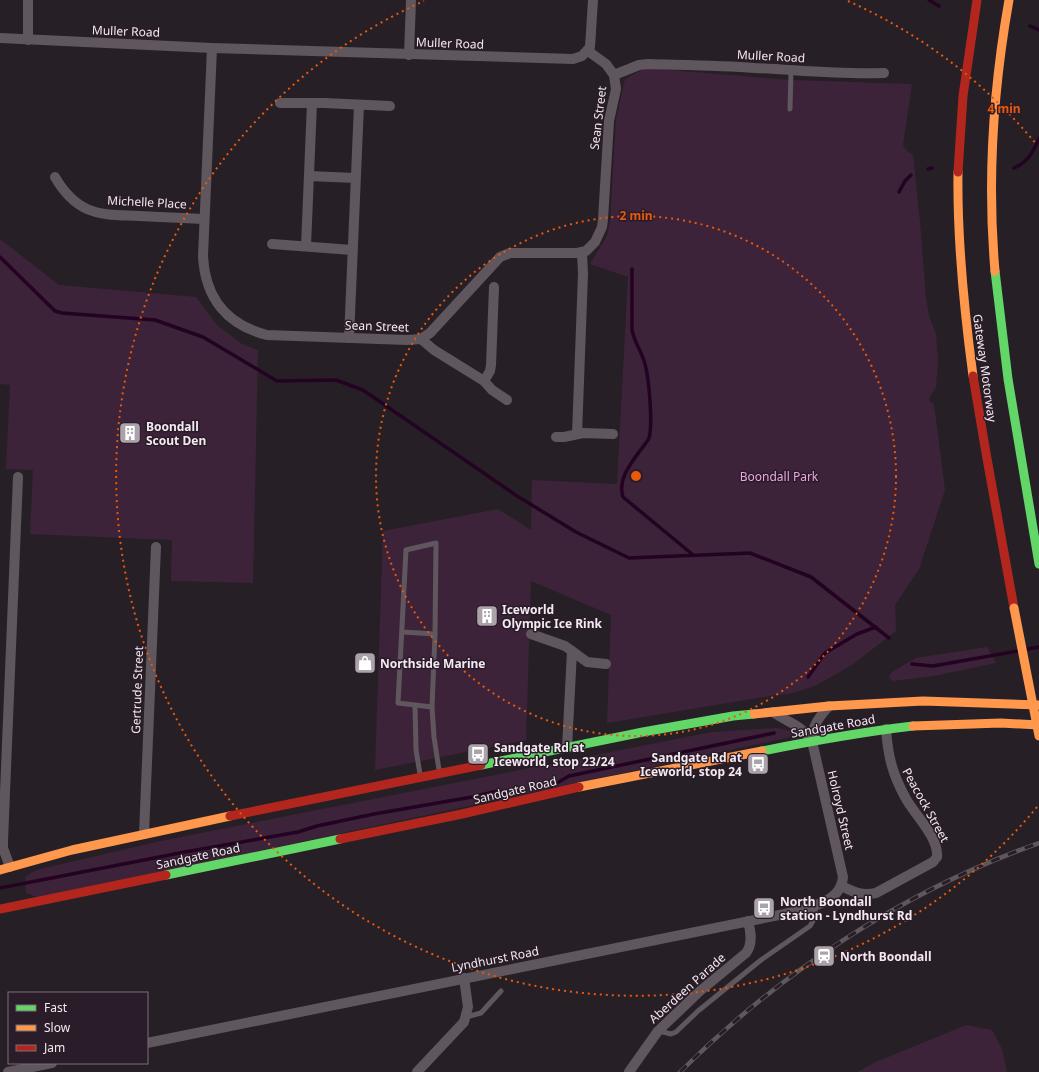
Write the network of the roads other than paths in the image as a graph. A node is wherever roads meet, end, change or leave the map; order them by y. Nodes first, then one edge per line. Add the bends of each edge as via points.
1 (28, 0) edge
2 (411, 0) edge
3 (593, 0) edge
4 (977, 0) edge
5 (1010, 0) edge
6 (0, 38) edge
7 (28, 40) junction
8 (212, 48) junction
9 (588, 51) junction
10 (409, 55) junction
11 (791, 71) junction
12 (884, 73) dead end
13 (614, 76) junction
14 (280, 103) dead end
15 (312, 103) junction
16 (359, 105) junction
17 (390, 106) dead end
18 (790, 108) dead end
19 (309, 176) junction
20 (55, 177) dead end
21 (356, 178) junction
22 (204, 219) junction
23 (272, 244) dead end
24 (306, 246) junction
25 (352, 250) junction
26 (582, 253) junction
27 (494, 287) dead end
28 (349, 338) junction
29 (421, 339) junction
30 (484, 381) junction
31 (508, 400) dead end
32 (577, 434) junction
33 (613, 434) dead end
34 (556, 437) dead end
35 (18, 477) dead end
36 (156, 547) dead end
37 (1039, 564) edge
38 (402, 632) junction
39 (435, 634) junction
40 (531, 634) dead end
41 (572, 651) junction
42 (606, 664) dead end
43 (1039, 705) edge
44 (415, 706) junction
45 (829, 706) junction
46 (432, 707) junction
47 (771, 711) junction
48 (1039, 725) edge
49 (886, 729) junction
50 (1039, 736) edge
51 (812, 741) junction
52 (567, 748) junction
53 (440, 774) junction
54 (421, 778) junction
55 (144, 834) junction
56 (5, 869) edge
57 (842, 886) junction
58 (816, 905) junction
59 (0, 909) edge
60 (748, 921) junction
61 (464, 978) junction
62 (501, 991) dead end
63 (466, 1017) junction
64 (658, 1031) junction
65 (148, 1043) edge
66 (47, 1064) edge
67 (8, 1072) edge
68 (417, 1072) edge
69 (629, 1072) edge

1 - 7 street
2 - 10 street
3 - 9 street via 591,42
4 - 50 highway, Gateway Motorway, bridge via 961,121 958,193 960,246 972,370
5 - 37 highway, Gateway Motorway via 1004,29 992,132 993,251 1014,426
6 - 7 street, Muller Road
7 - 8 street, Muller Road
8 - 10 street, Muller Road
8 - 22 street, Sean Street
9 - 10 street, Muller Road via 582,56 569,59
9 - 13 street via 606,64
11 - 12 street, Muller Road
11 - 13 street, Muller Road via 648,64 639,65
11 - 18 lane
13 - 26 street, Sean Street via 616,89 609,121 604,219 595,242
14 - 15 street
15 - 16 street
15 - 19 street
16 - 17 street
16 - 21 street
19 - 21 street
19 - 24 street
20 - 22 street, Michelle Place via 73,200 95,212
21 - 25 street
22 - 28 street, Sean Street via 205,278 213,297 227,316 248,330 267,335
23 - 24 street
24 - 25 street
25 - 28 street
26 - 29 street, Sean Street via 510,253 500,257 430,333
26 - 32 street
27 - 30 street via 492,365
28 - 29 street, Sean Street
29 - 30 street
30 - 31 street via 492,390
32 - 33 street
32 - 34 street
35 - 56 street via 3,841
36 - 55 street, Gertrude Street
38 - 39 lane
38 - 39 lane via 406,550 436,543
38 - 44 lane via 398,703
39 - 46 lane
40 - 41 street
41 - 42 street via 587,662
41 - 52 street
43 - 45 highway, Sandgate Road via 924,701
44 - 46 lane
44 - 54 lane via 416,750
45 - 47 highway, Sandgate Road
45 - 51 street via 814,726
46 - 53 lane via 435,749
47 - 51 street via 801,728
47 - 52 highway, Sandgate Road via 702,721
48 - 49 highway, Sandgate Road via 958,724
49 - 51 highway, Sandgate Road
49 - 57 street, Peacock Street via 892,770 908,803 927,828 937,857 933,862 876,893 859,894
51 - 57 street, Holroyd Street via 842,871
51 - 59 highway, Sandgate Road
52 - 53 highway, Sandgate Road
53 - 54 highway, Sandgate Road
54 - 55 highway, Sandgate Road
55 - 56 highway, Sandgate Road via 72,850
57 - 58 street, Lyndhurst Road via 830,899
58 - 60 street, Lyndhurst Road
58 - 64 lane via 810,926 761,960 676,1032 671,1034
60 - 61 street, Lyndhurst Road
60 - 64 street, Aberdeen Parade via 750,946 746,953 700,991
61 - 63 street via 468,1007
61 - 65 street, Lyndhurst Road
62 - 63 lane via 481,1013
63 - 68 street via 460,1027
64 - 69 street, Aberdeen Parade
66 - 67 street

